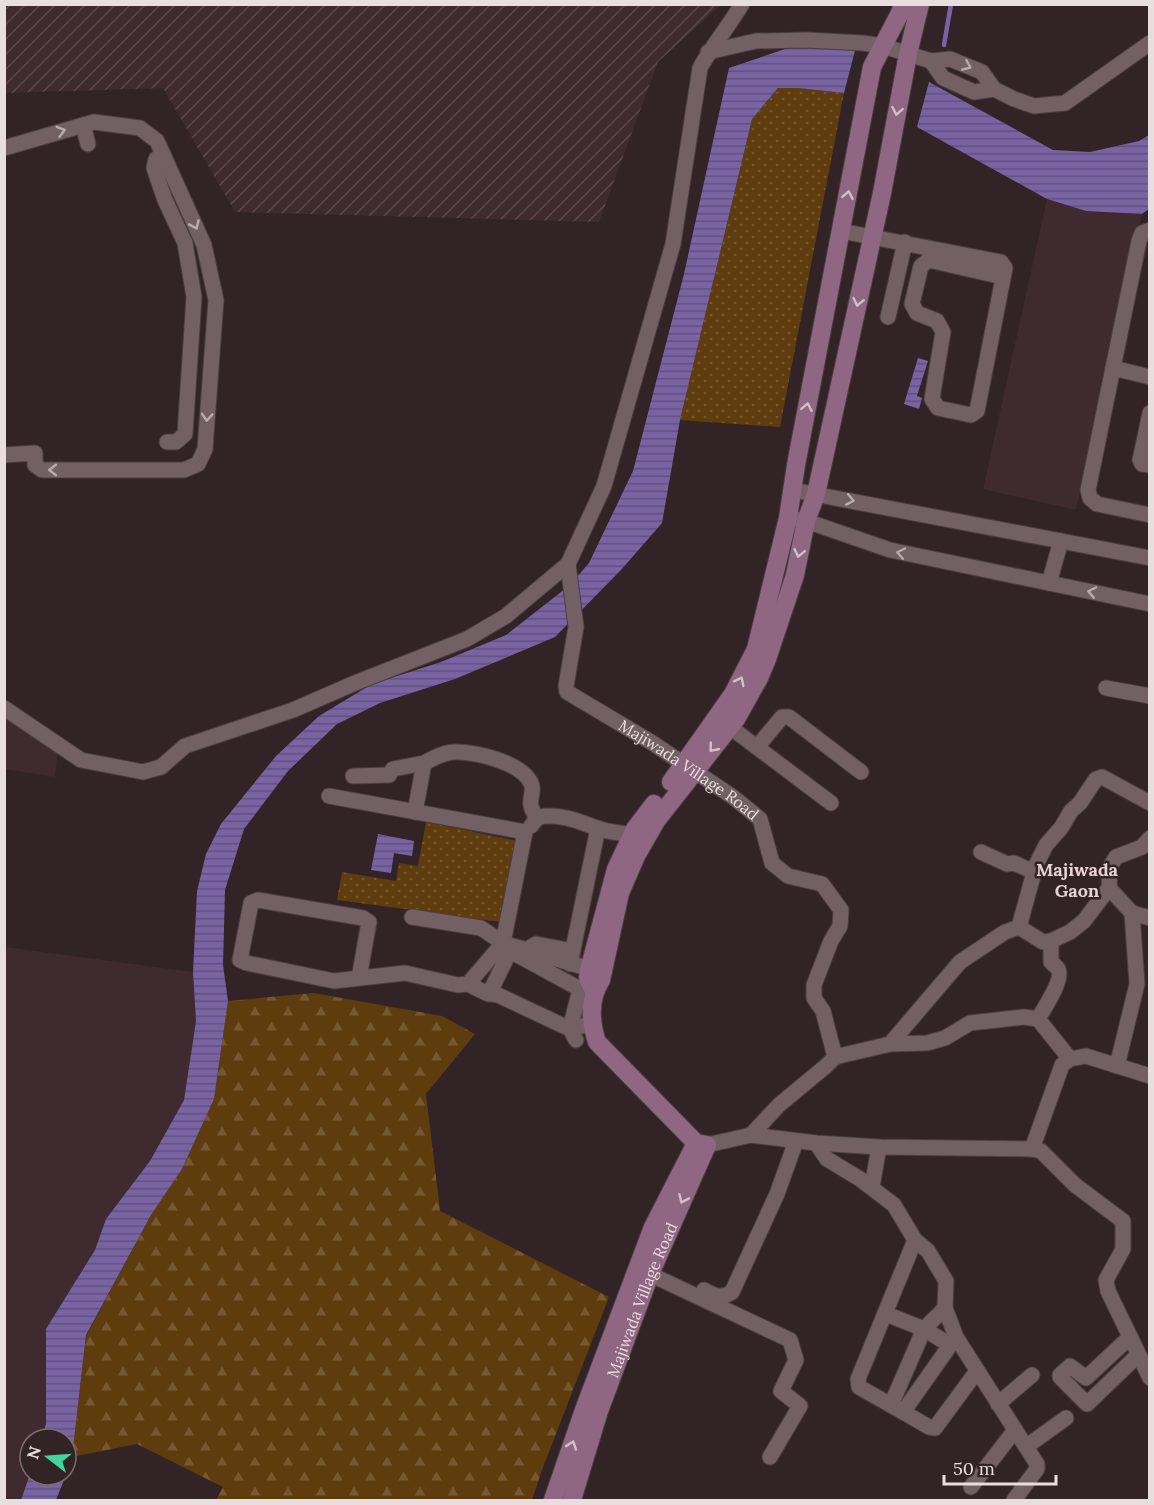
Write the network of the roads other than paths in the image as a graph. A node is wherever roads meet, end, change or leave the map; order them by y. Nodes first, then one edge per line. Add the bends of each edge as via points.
1 (742, 4) edge
2 (903, 4) edge
3 (920, 4) edge
4 (1149, 44) edge
5 (883, 46) junction
6 (708, 52) junction
7 (908, 54) junction
8 (931, 62) junction
9 (994, 89) junction
10 (83, 125) junction
11 (88, 144) dead end
12 (4, 148) edge
13 (163, 154) junction
14 (841, 231) junction
15 (1149, 231) edge
16 (872, 235) junction
17 (905, 242) junction
18 (1003, 277) junction
19 (888, 317) dead end
20 (1113, 368) junction
21 (1149, 376) edge
22 (1149, 413) edge
23 (167, 442) dead end
24 (4, 454) edge
25 (1149, 465) edge
26 (793, 490) junction
27 (816, 494) junction
28 (1149, 515) edge
29 (788, 518) junction
30 (806, 521) junction
31 (1060, 541) junction
32 (1149, 558) edge
33 (570, 569) junction
34 (1049, 583) junction
35 (1149, 604) edge
36 (1106, 688) dead end
37 (1149, 696) edge
38 (4, 708) edge
39 (724, 722) junction
40 (757, 747) junction
41 (424, 763) junction
42 (689, 769) junction
43 (861, 772) dead end
44 (353, 776) dead end
45 (329, 796) dead end
46 (1149, 802) edge
47 (831, 803) dead end
48 (415, 812) junction
49 (537, 819) junction
50 (597, 828) junction
51 (525, 832) junction
52 (639, 837) junction
53 (1149, 838) edge
54 (981, 852) dead end
55 (1034, 872) junction
56 (1109, 888) junction
57 (1132, 913) junction
58 (412, 917) dead end
59 (1149, 918) edge
60 (1019, 927) junction
61 (1051, 940) junction
62 (503, 943) junction
63 (565, 963) junction
64 (595, 971) junction
65 (359, 978) junction
66 (468, 984) junction
67 (489, 994) junction
68 (1038, 1019) junction
69 (591, 1024) junction
70 (573, 1034) junction
71 (890, 1044) junction
72 (835, 1057) junction
73 (1070, 1059) junction
74 (1117, 1066) junction
75 (1149, 1076) edge
76 (750, 1136) junction
77 (796, 1141) junction
78 (816, 1143) junction
79 (701, 1144) junction
80 (879, 1147) junction
81 (1032, 1149) junction
82 (872, 1187) junction
83 (915, 1240) junction
84 (647, 1269) junction
85 (945, 1308) junction
86 (891, 1316) dead end
87 (924, 1329) junction
88 (1130, 1337) junction
89 (953, 1341) junction
90 (1116, 1351) junction
91 (1140, 1360) junction
92 (1127, 1366) junction
93 (977, 1371) junction
94 (1032, 1375) dead end
95 (1149, 1378) edge
96 (1098, 1401) dead end
97 (998, 1404) junction
98 (897, 1409) junction
99 (1066, 1418) dead end
100 (1015, 1430) junction
101 (1027, 1446) junction
102 (770, 1457) dead end
103 (971, 1486) dead end
104 (554, 1500) edge
105 (572, 1500) edge
106 (1014, 1500) edge

1 - 6 street
2 - 5 street
3 - 7 street
4 - 9 street via 1065,103 1034,106
5 - 6 street via 756,41
5 - 7 street
14 -> 5 street via 872,67
6 - 33 street via 700,68 673,244 604,486
7 - 8 street
7 -> 16 street
8 - 9 street via 943,78 974,92
8 -> 9 street via 951,59 982,72
10 - 11 street
12 -> 10 street
10 - 13 street via 94,122 140,128 157,141
13 - 23 street via 156,159 154,168 185,243 194,297 185,434 176,442
13 -> 24 street via 204,245 216,300 205,449 198,464 184,470 42,470 35,465 41,452
14 - 16 street
26 -> 14 street
15 - 20 street via 1142,233 1139,241
16 - 17 street
16 -> 27 street
17 - 18 street via 1001,262 1005,268
17 - 19 street
18 - 18 street via 977,411 971,415 938,408 932,399 943,332 938,321 917,313 912,304 921,266 929,260
20 - 21 street
20 - 28 street via 1088,490 1097,504
22 - 25 street via 1140,460
26 - 27 street
26 - 29 street
27 - 30 street
27 -> 31 street
29 - 30 street
39 -> 29 street via 756,649
34 -> 30 street via 890,550
30 -> 39 street via 795,575 767,659 759,678
31 - 32 street
31 - 34 street
33 - 38 street via 467,639 293,710 185,746 161,767 143,772 81,760
33 - 42 street, Majiwada Village Road via 576,627 567,692
35 -> 34 street
36 - 37 street
39 - 40 street
39 - 42 street
40 - 43 street via 782,717 789,717
40 - 47 street
41 - 44 street via 393,769 389,775
41 - 48 street
41 - 49 street via 455,752 501,760 530,780 531,805
42 - 52 street
42 - 72 street, Majiwada Village Road via 760,819 772,864 788,876 822,884 841,910 840,926 814,985 814,998 823,1011
45 - 48 street
46 - 55 street via 1102,777 1096,779 1046,845
48 - 51 street
49 - 50 street via 551,814
49 - 51 street
50 - 52 street
50 - 63 street
51 - 62 street
52 - 64 street via 616,869 615,892
53 - 56 street via 1142,847 1116,857 1110,867
54 - 55 street
55 - 60 street
56 - 57 street
56 - 61 street via 1084,921
57 - 59 street
57 - 74 street via 1137,984
58 - 62 street via 481,928
60 - 61 street via 1042,942
60 - 71 street via 960,962
61 - 68 street via 1051,962 1060,975
62 - 63 street
62 - 66 street
63 - 64 street
63 - 67 street via 510,951
63 - 70 street via 579,993
64 - 69 street via 588,978 594,991
65 - 65 street via 334,981 240,960 251,903 258,900 369,922
65 - 66 street via 405,973
66 - 67 street
67 - 70 street
68 - 71 street via 970,1023 945,1038 927,1043
68 - 73 street
69 - 70 street
69 - 79 street via 597,1042
71 - 72 street
72 - 76 street
73 - 74 street via 1086,1056
73 - 81 street via 1062,1065
74 - 75 street
76 - 77 street
76 - 79 street
77 - 78 street
77 - 84 street via 777,1194 732,1292 717,1297
78 - 80 street
78 - 82 street via 827,1159
79 - 84 street, Majiwada Village Road
80 - 81 street
80 - 82 street
81 - 88 street via 1041,1151 1075,1185 1123,1221 1123,1249 1106,1280
82 - 83 street via 894,1205
83 - 85 street via 928,1251 946,1281
83 - 98 street via 858,1379 859,1387
84 - 102 street via 790,1340 796,1360 781,1391 800,1406
104 -> 84 street via 584,1410
84 - 105 street, Majiwada Village Road
85 - 87 street
85 - 89 street
86 - 87 street
87 - 89 street
87 - 98 street
88 - 90 street
88 - 91 street
89 - 93 street
89 - 98 street
90 - 92 street
90 - 92 street via 1086,1378 1070,1366 1060,1377 1087,1404
91 - 92 street
91 - 95 street
91 - 96 street
93 - 97 street
93 - 98 street via 935,1428
94 - 97 street
97 - 100 street
99 - 101 street
100 - 101 street
100 - 103 street
101 - 106 street via 1037,1469

